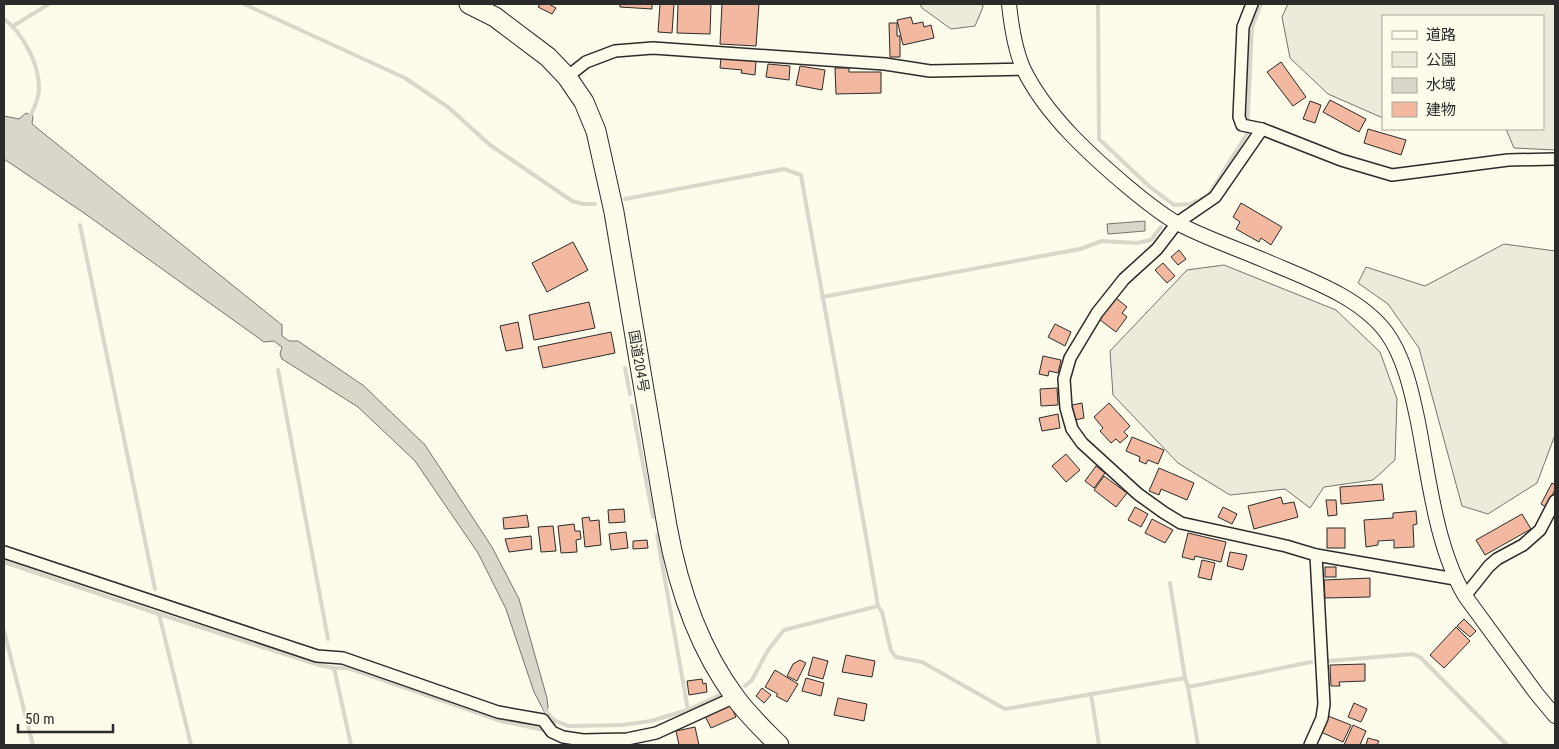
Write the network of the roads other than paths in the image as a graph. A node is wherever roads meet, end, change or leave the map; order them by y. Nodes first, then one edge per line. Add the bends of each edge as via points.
1 (469, 4) edge
2 (1009, 4) edge
3 (1252, 4) edge
4 (1024, 69) junction
5 (567, 77) junction
6 (1252, 127) junction
7 (1555, 159) edge
8 (1177, 223) junction
9 (1555, 501) edge
10 (4, 552) edge
11 (1316, 555) junction
12 (1455, 579) junction
13 (1466, 596) junction
14 (735, 697) junction
15 (1555, 716) edge
16 (779, 745) edge
17 (1310, 745) edge

1 - 5 highway, 国道204号 via 523,37
2 - 4 street
3 - 6 street via 1243,27 1239,117
4 - 5 street via 930,71 885,64 653,48 615,51 586,62
4 - 8 street via 1041,98 1070,134 1153,208
5 - 14 highway, 国道204号 via 584,102 604,163 674,565 693,621
6 - 7 street via 1392,175 1508,160
6 - 8 street via 1215,197
8 - 11 street via 1158,249 1124,279 1108,299 1070,358 1064,380 1066,408 1072,428 1082,443 1138,494 1181,523
8 - 12 street via 1320,284 1363,309 1386,332 1412,394 1438,526
9 - 13 street via 1540,530 1489,566
10 - 14 street via 317,656 343,658 498,712 543,720 563,737 627,739 656,733
11 - 12 street
11 - 17 street via 1324,704 1322,718
12 - 13 street
13 - 15 street
14 - 16 highway, 国道204号

